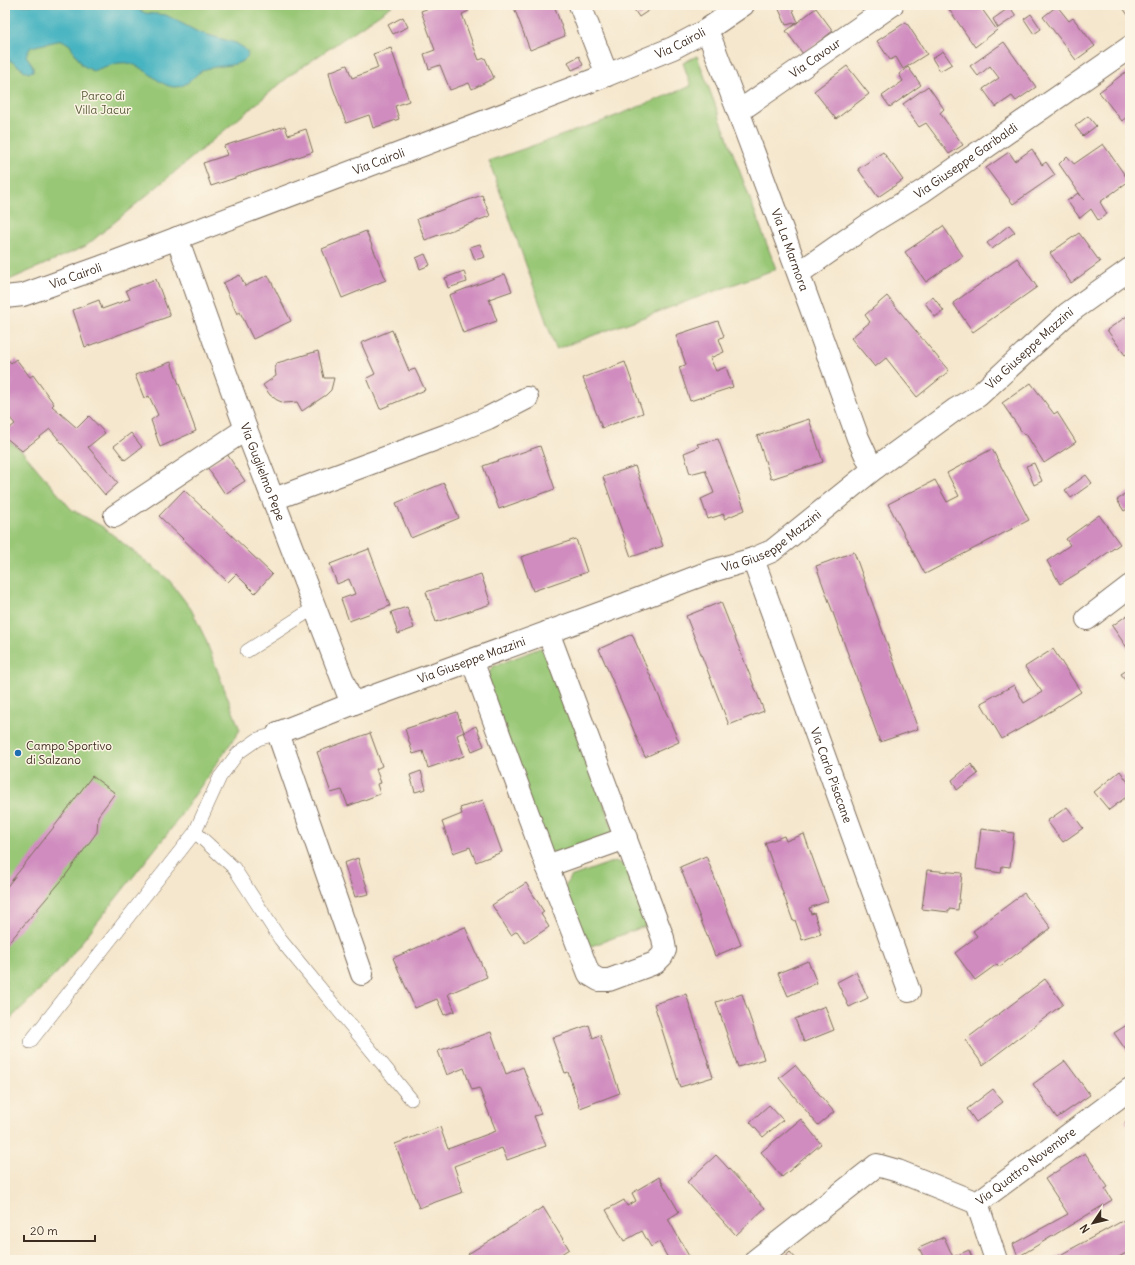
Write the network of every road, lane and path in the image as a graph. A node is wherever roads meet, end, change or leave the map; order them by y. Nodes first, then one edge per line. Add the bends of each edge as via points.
1 (580, 5) edge
2 (742, 5) edge
3 (892, 5) edge
4 (706, 31) junction
5 (1130, 46) edge
6 (607, 75) junction
7 (738, 110) junction
8 (177, 238) junction
9 (1130, 269) edge
10 (799, 273) junction
11 (5, 297) edge
12 (527, 398) dead end
13 (246, 428) junction
14 (875, 468) junction
15 (274, 499) junction
16 (115, 516) dead end
17 (752, 559) junction
18 (1130, 586) edge
19 (315, 609) junction
20 (1087, 619) dead end
21 (548, 632) junction
22 (247, 651) dead end
23 (472, 660) junction
24 (352, 704) junction
25 (278, 733) junction
26 (195, 832) junction
27 (626, 838) junction
28 (547, 866) junction
29 (362, 974) dead end
30 (909, 992) dead end
31 (30, 1042) dead end
32 (1130, 1089) edge
33 (411, 1099) dead end
34 (976, 1203) junction
35 (756, 1260) edge
36 (996, 1260) edge

1 - 6 street
2 - 4 street, Via Cairoli
3 - 7 street, Via Cavour
4 - 6 street, Via Cairoli via 673,48
4 - 7 street, Via La Marmora
5 - 10 street, Via Giuseppe Garibaldi via 923,191 872,222
6 - 8 street, Via Cairoli
7 - 10 street, Via La Marmora
8 - 11 street, Via Cairoli via 23,295
8 - 13 street, Via Guglielmo Pepe
9 - 14 street, Via Giuseppe Mazzini via 1067,314 978,396
10 - 14 street, Via La Marmora via 858,438 868,460
12 - 15 street via 447,435
13 - 15 street, Via Guglielmo Pepe
13 - 16 street
14 - 17 street, Via Giuseppe Mazzini via 772,550
15 - 19 street, Via Guglielmo Pepe
17 - 21 street, Via Giuseppe Mazzini via 712,570
17 - 30 street, Via Carlo Pisacane
18 - 20 street
19 - 22 lane
19 - 24 street, Via Guglielmo Pepe
21 - 23 street, Via Giuseppe Mazzini
21 - 27 street
23 - 24 street, Via Giuseppe Mazzini
23 - 28 street
24 - 25 street, Via Giuseppe Mazzini
25 - 26 lane via 258,739 238,753 220,777
25 - 29 street
26 - 31 lane
26 - 33 lane via 234,868 280,939
27 - 28 street
27 - 28 street via 664,938 666,950 655,963 609,980 599,980 589,974
32 - 34 street, Via Quattro Novembre
34 - 35 street, Via Quattro Novembre via 877,1165
34 - 36 street

